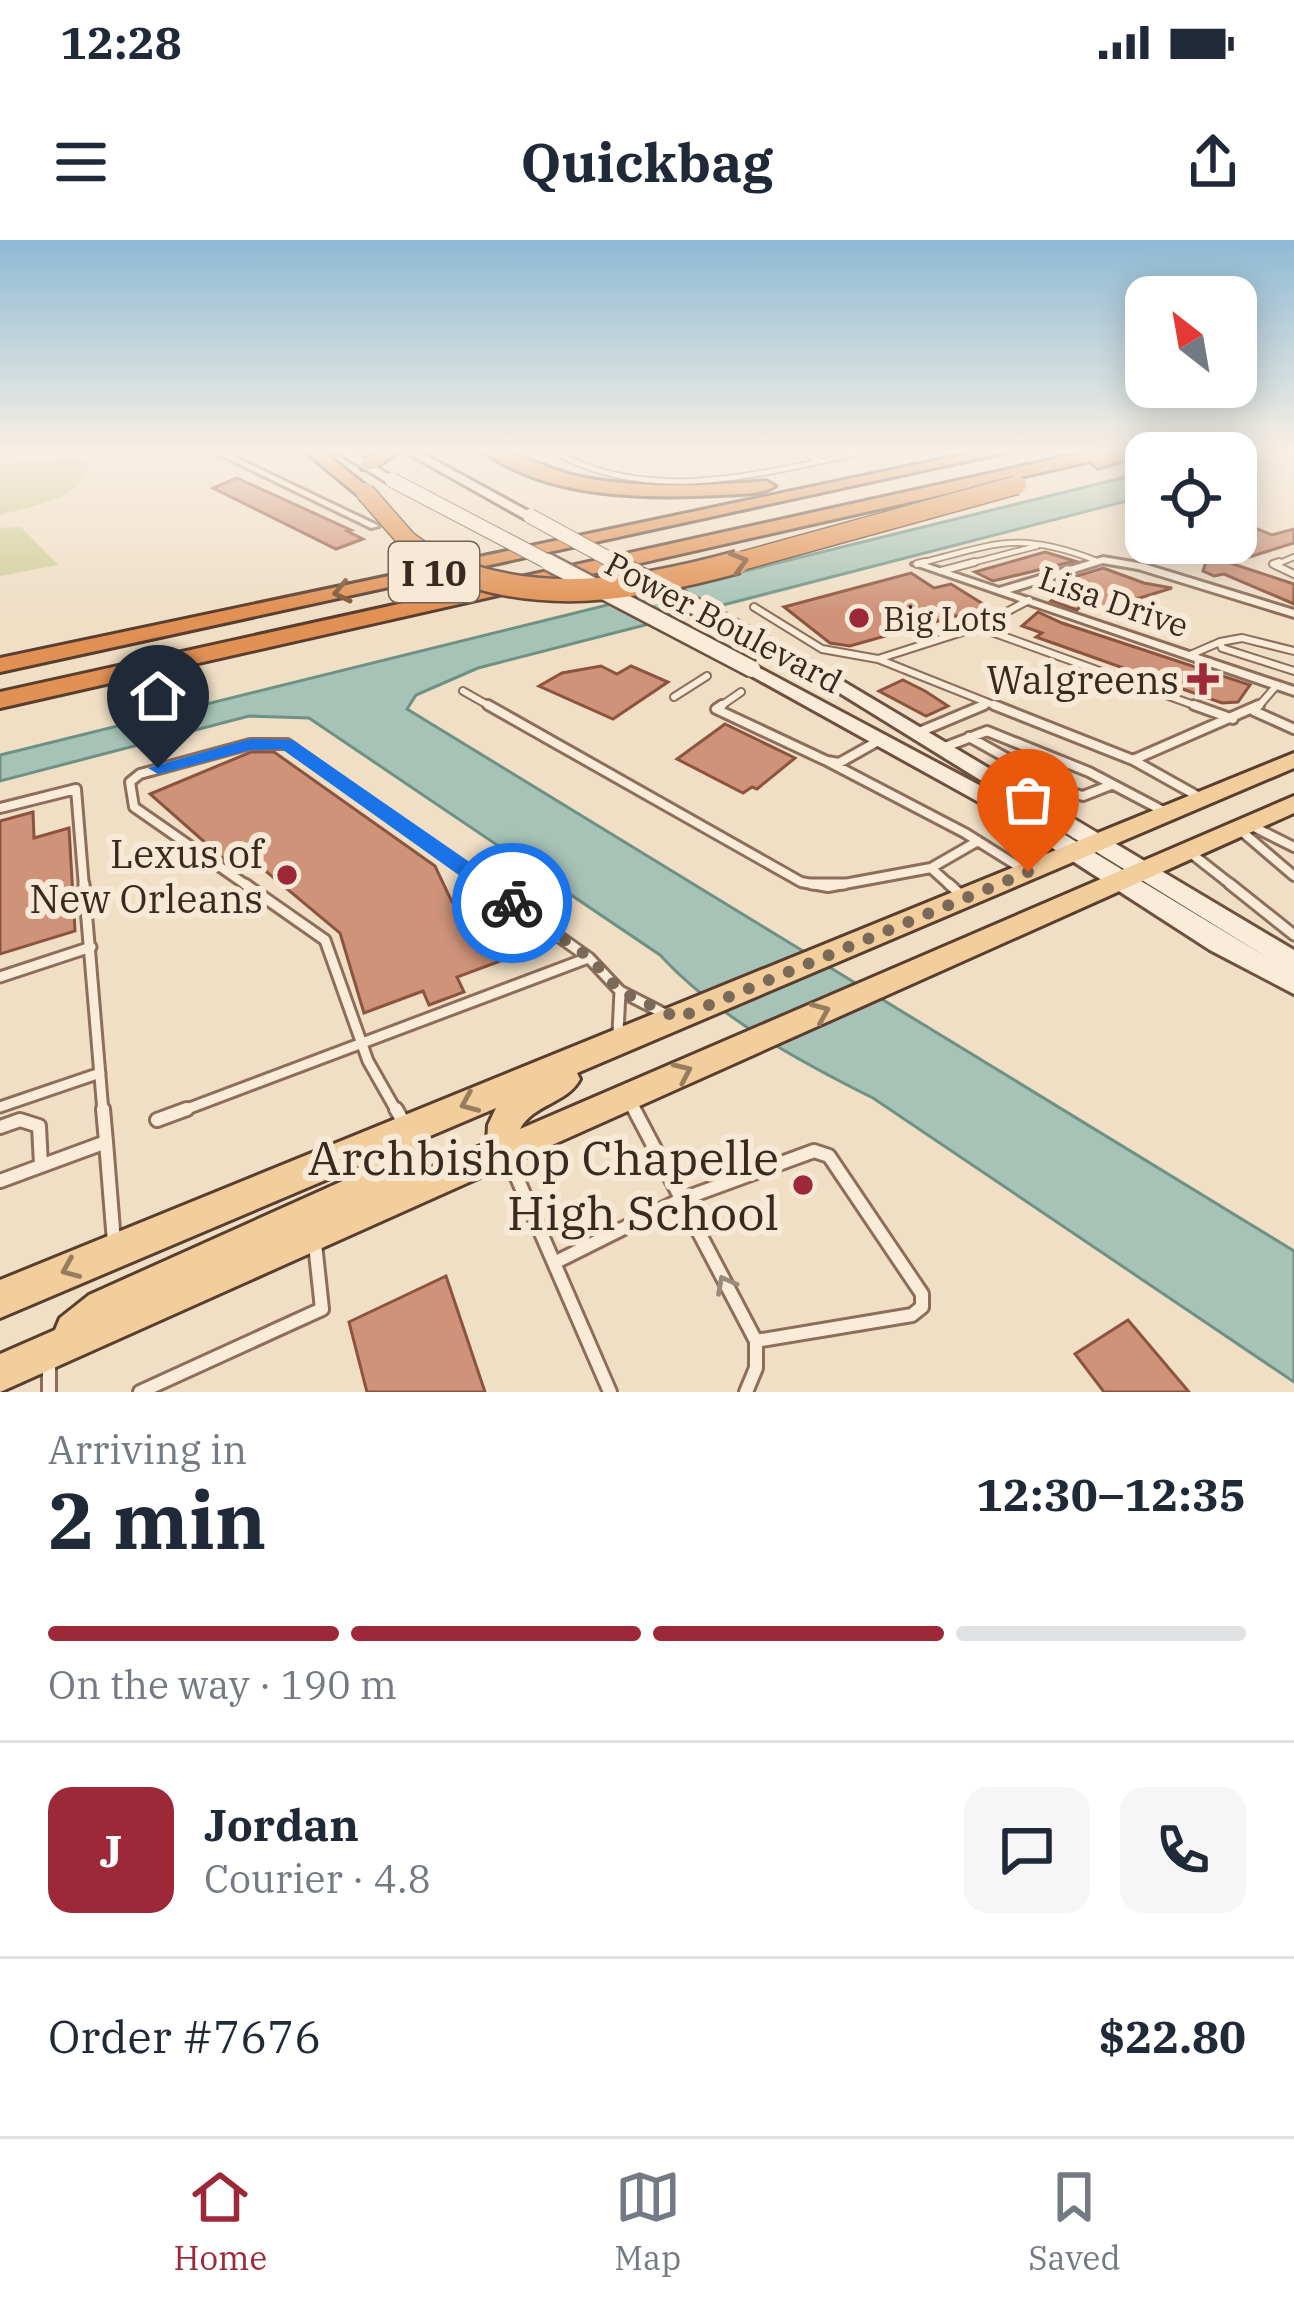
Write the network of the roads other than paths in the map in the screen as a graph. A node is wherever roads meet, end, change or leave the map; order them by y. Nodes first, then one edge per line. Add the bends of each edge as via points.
1 (327, 504) edge
2 (375, 504) edge
3 (437, 504) edge
4 (506, 504) edge
5 (756, 504) edge
6 (877, 504) edge
7 (950, 504) edge
8 (374, 526) dead end
9 (1038, 545) junction
10 (1294, 557) edge
11 (1097, 562) junction
12 (917, 564) joint
13 (941, 572) junction
14 (1294, 574) edge
15 (1001, 591) junction
16 (1029, 601) junction
17 (754, 607) dead end
18 (1294, 614) edge
19 (979, 627) junction
20 (1220, 642) junction
21 (1294, 651) edge
22 (1190, 655) junction
23 (878, 659) junction
24 (0, 665) edge
25 (1294, 671) edge
26 (707, 676) dead end
27 (1277, 685) junction
28 (463, 691) dead end
29 (1294, 691) edge
30 (741, 692) dead end
31 (674, 697) dead end
32 (808, 699) junction
33 (0, 700) edge
34 (987, 704) junction
35 (1254, 711) junction
36 (1233, 718) junction
37 (1294, 729) edge
38 (915, 733) junction
39 (968, 736) junction
40 (881, 739) junction
41 (941, 749) junction
42 (1133, 760) junction
43 (1294, 760) edge
44 (827, 761) junction
45 (1112, 784) junction
46 (1202, 799) junction
47 (0, 808) edge
48 (1273, 812) edge
49 (1168, 813) junction
50 (978, 841) junction
51 (1089, 846) junction
52 (1294, 847) edge
53 (1188, 850) junction
54 (931, 868) junction
55 (1028, 872) junction
56 (1133, 874) junction
57 (1294, 876) edge
58 (965, 898) junction
59 (1294, 935) edge
60 (91, 947) junction
61 (590, 958) junction
62 (1294, 962) edge
63 (0, 977) edge
64 (1294, 983) edge
65 (620, 991) junction
66 (686, 1015) junction
67 (362, 1043) junction
68 (616, 1045) junction
69 (100, 1073) junction
70 (628, 1097) junction
71 (0, 1107) edge
72 (157, 1120) dead end
73 (0, 1127) edge
74 (408, 1130) junction
75 (106, 1142) junction
76 (506, 1152) junction
77 (41, 1166) junction
78 (0, 1181) edge
79 (680, 1200) junction
80 (314, 1236) junction
81 (115, 1251) junction
82 (554, 1264) junction
83 (0, 1299) edge
84 (756, 1341) junction
85 (49, 1353) junction
86 (0, 1375) edge
87 (49, 1392) edge
88 (140, 1392) edge
89 (610, 1392) edge
90 (746, 1392) edge

1 - 8 street
2 -> 7 highway, bridge via 438,565 492,582 577,590 683,578
3 - 32 main road, Power Boulevard, bridge
4 - 38 main road, Power Boulevard, bridge
5 -> 24 highway, I 10
6 - 33 highway, I 10
9 - 11 lane
9 - 12 lane via 1014,538
9 - 13 lane
10 - 14 lane via 1273,564
11 - 15 street
11 - 18 street
12 - 13 street, Lisa Drive
13 - 15 street, Lisa Drive
15 - 16 street, Lisa Drive
16 - 19 lane
16 - 22 street, Lisa Drive
17 - 23 lane via 822,650
19 - 23 lane
19 - 36 lane
20 - 21 lane via 1242,638
20 - 22 lane
20 - 25 lane
22 - 27 street, Lisa Drive
23 - 34 lane
26 - 31 lane
27 - 29 street, Lisa Drive
27 - 35 lane
28 - 54 lane via 801,882 828,886
30 - 44 lane via 716,709
32 - 38 main road
32 - 40 main road, Power Boulevard
34 - 38 lane
34 - 42 lane
35 - 36 lane
35 - 37 lane
36 - 42 lane
38 - 41 main road, Power Boulevard
39 - 41 lane
39 - 45 lane via 987,731
39 - 45 lane via 1068,792 1083,796
40 - 44 lane via 839,763
40 - 51 main road, Power Boulevard
41 - 51 main road, Power Boulevard
42 - 46 lane
43 - 46 main road
44 - 50 lane
45 - 49 lane
46 - 49 main road
47 - 60 lane via 76,789
48 - 52 lane
48 - 53 main road
48 - 57 lane
49 - 51 main road
50 - 54 lane
50 - 55 lane
51 - 55 main road
51 - 56 main road
53 - 56 main road
53 - 59 lane
54 - 58 lane
55 - 58 main road
56 - 62 main road
56 - 64 main road via 1238,954
70 -> 56 main road
58 - 66 main road
60 - 63 lane
60 - 69 lane
61 - 65 lane
61 - 67 lane
61 - 67 lane via 286,744 250,744 130,782 134,807 326,940
65 - 66 lane
65 - 68 lane
66 - 68 main road
67 - 72 lane
67 - 74 lane
68 -> 74 main road
68 - 76 main road via 503,1119
69 - 71 lane
69 - 75 lane
70 - 76 main road
70 - 79 lane
73 - 77 lane via 20,1120 39,1126
74 - 81 main road
74 - 85 main road via 401,1161 377,1184 103,1309
75 - 77 lane
75 - 81 lane
76 - 80 main road
76 - 82 lane
77 - 78 lane
79 - 82 lane
84 -> 79 lane
79 - 84 lane via 814,1150 829,1156 922,1294 912,1315
80 - 85 main road
80 - 88 lane via 322,1309
81 -> 83 main road
82 - 89 lane
84 - 90 lane
85 - 86 main road
85 - 87 lane

